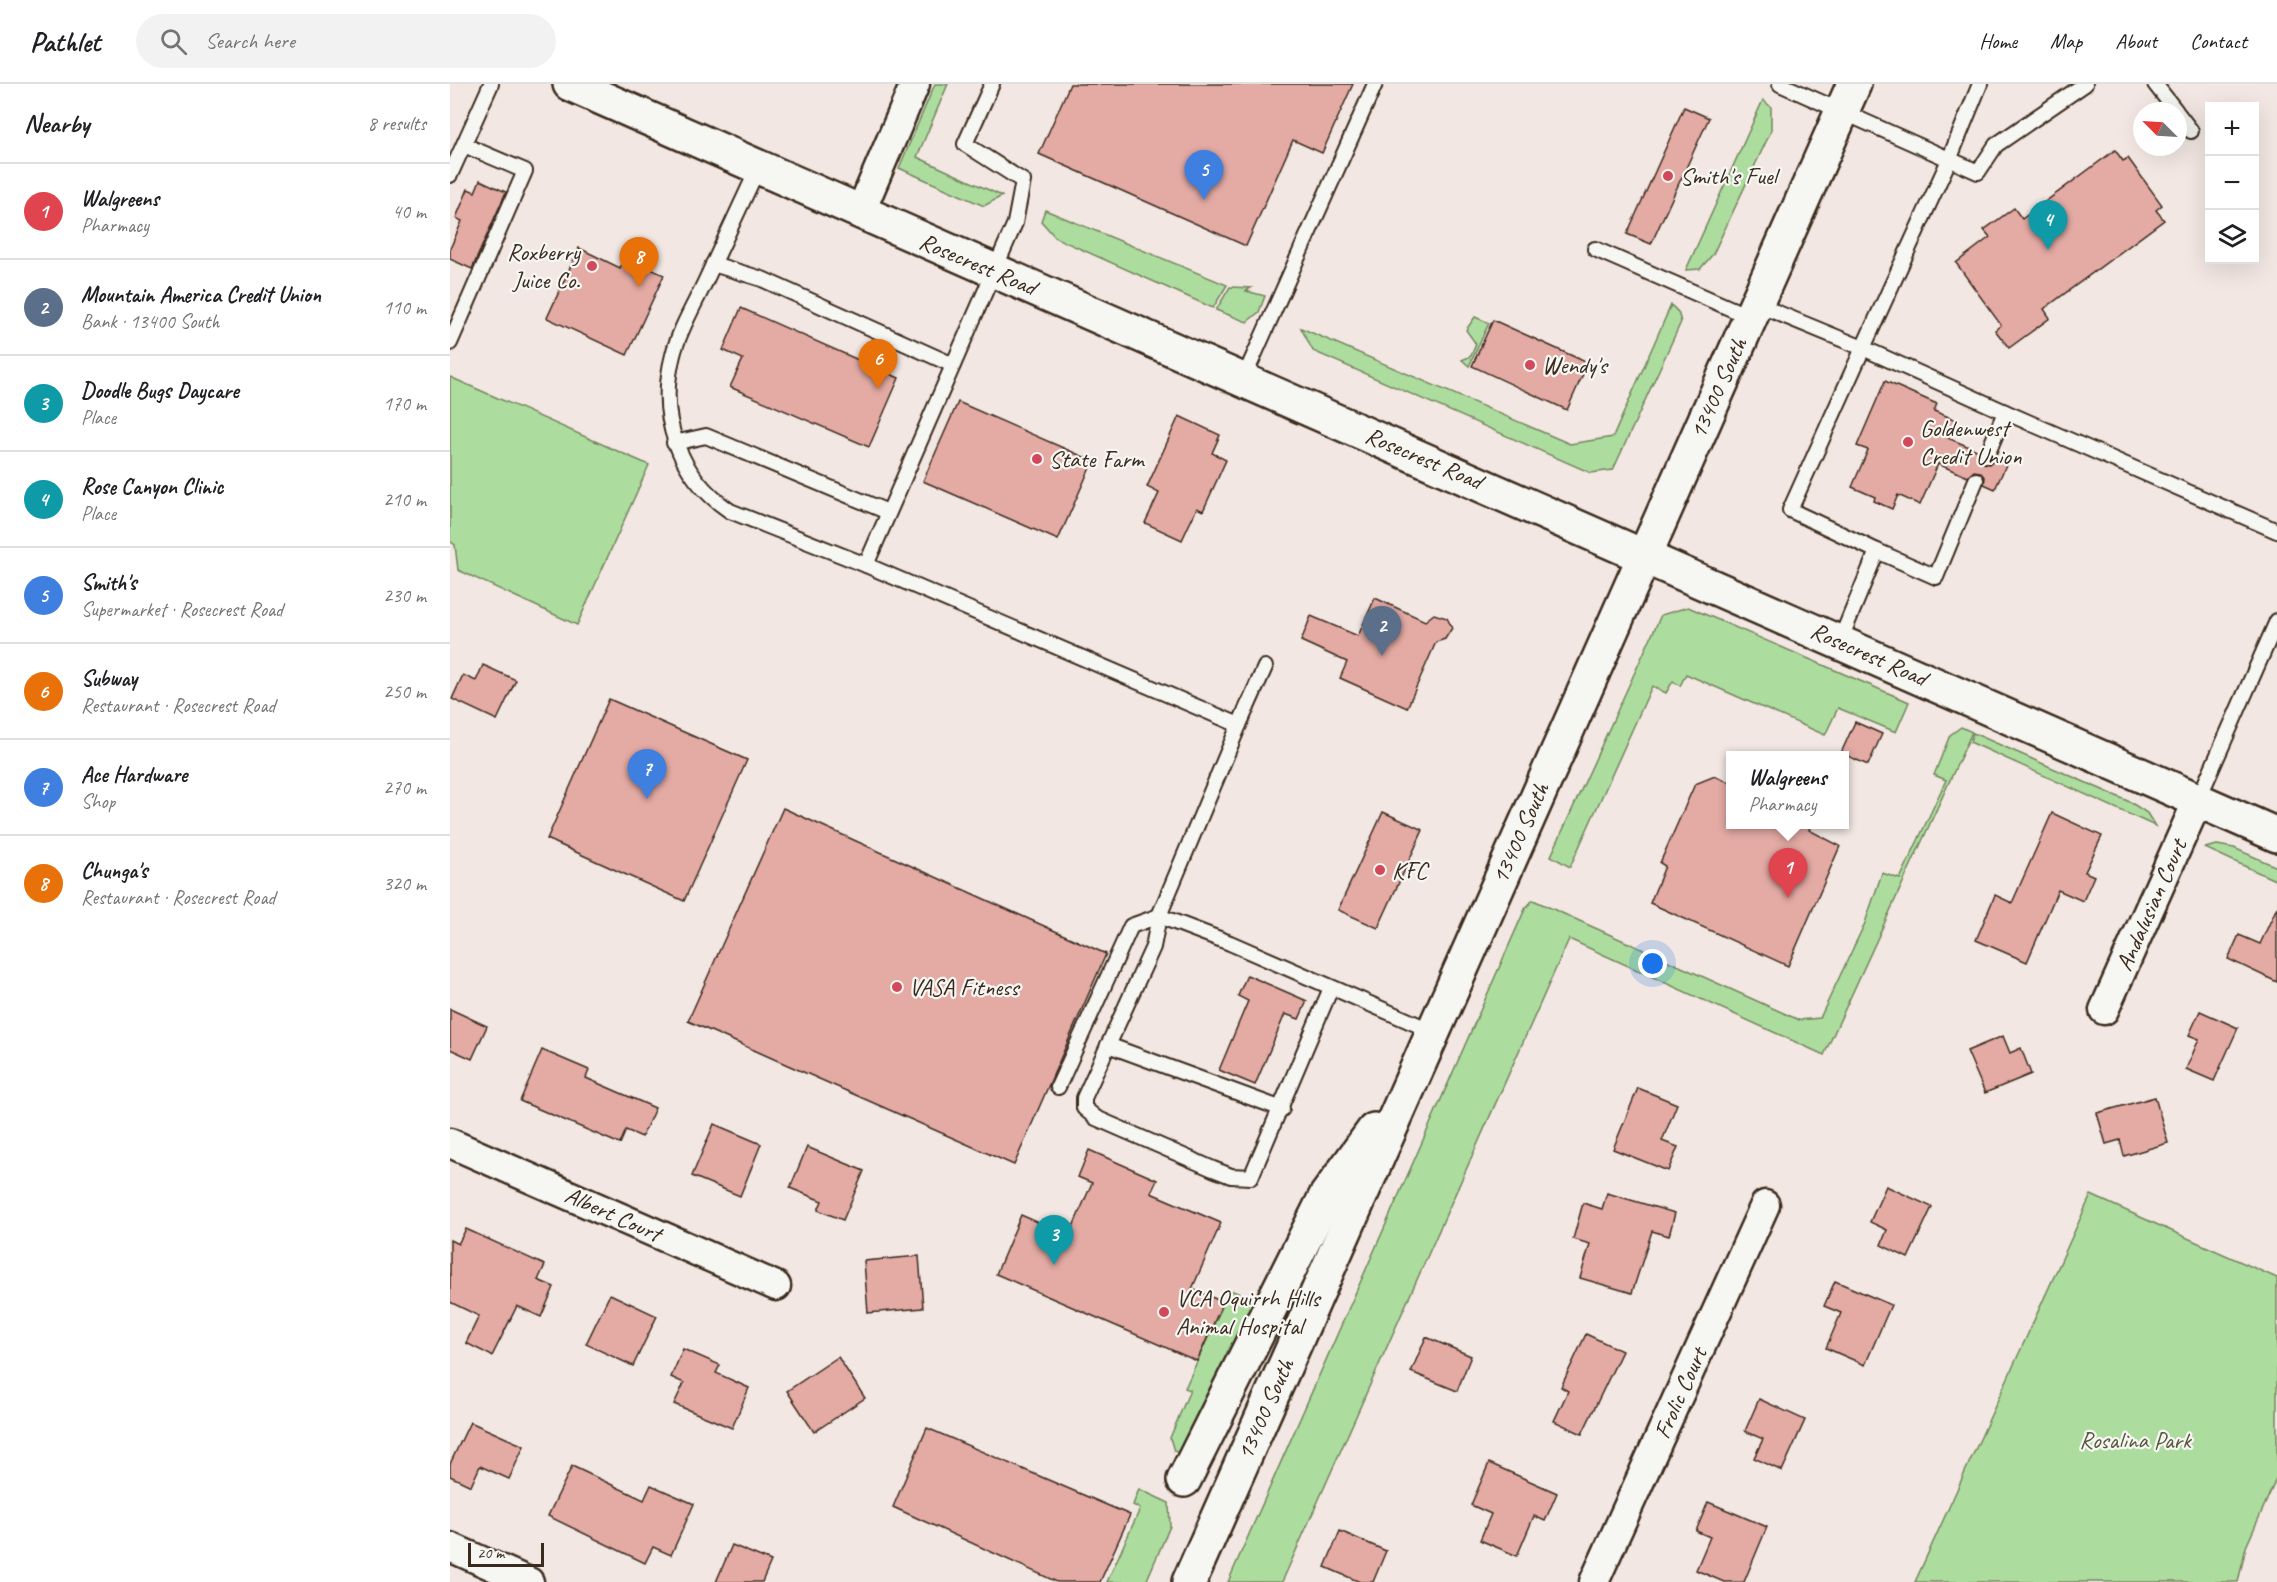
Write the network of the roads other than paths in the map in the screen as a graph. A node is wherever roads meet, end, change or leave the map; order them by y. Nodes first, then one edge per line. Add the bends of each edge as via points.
1 (491, 84) edge
2 (570, 84) edge
3 (915, 84) edge
4 (992, 84) edge
5 (1375, 84) edge
6 (1780, 84) edge
7 (1980, 84) edge
8 (2085, 84) edge
9 (2155, 84) edge
10 (1848, 97) edge
11 (2169, 102) edge
12 (2187, 126) edge
13 (2191, 131) dead end
14 (464, 144) junction
15 (1949, 160) junction
16 (758, 168) junction
17 (450, 175) edge
18 (860, 213) junction
19 (1595, 249) dead end
20 (713, 264) junction
21 (994, 271) junction
22 (1753, 311) junction
23 (450, 343) edge
24 (1863, 348) junction
25 (953, 365) junction
26 (1243, 380) junction
27 (2006, 412) junction
28 (674, 443) junction
29 (1987, 455) dead end
30 (1976, 480) dead end
31 (888, 512) junction
32 (2277, 531) edge
33 (1876, 551) junction
34 (1644, 554) junction
35 (866, 565) junction
36 (2277, 621) edge
37 (1840, 641) junction
38 (1265, 667) dead end
39 (1239, 725) junction
40 (2198, 800) junction
41 (2277, 835) edge
42 (1159, 916) junction
43 (1330, 988) junction
44 (2104, 1010) dead end
45 (1432, 1031) junction
46 (1108, 1045) junction
47 (1412, 1078) junction
48 (1058, 1087) dead end
49 (1282, 1109) junction
50 (450, 1143) edge
51 (1765, 1205) dead end
52 (776, 1286) dead end
53 (1184, 1479) dead end
54 (450, 1547) edge
55 (529, 1582) edge
56 (1189, 1582) edge
57 (1594, 1582) edge

1 - 14 lane
2 - 16 main road, Rosecrest Road
3 - 18 street
4 - 21 lane via 965,144 1023,181 1015,223
5 - 26 lane
6 - 10 lane
7 - 15 lane
8 - 15 lane via 1996,145 1978,172
9 - 11 lane
10 - 15 lane
10 - 22 main road, 13400 South
12 - 13 lane
14 - 17 lane
14 - 23 lane via 525,171
15 - 24 lane
16 - 18 main road, Rosecrest Road
16 - 20 lane
18 - 21 main road, Rosecrest Road
19 - 22 lane
20 - 25 lane via 762,279
20 - 28 lane via 673,353 666,386
21 - 25 lane
21 - 26 main road, Rosecrest Road
22 - 24 lane
22 - 34 main road, 13400 South
24 - 27 lane
24 - 33 lane via 1790,510
25 - 31 lane
26 - 34 main road, Rosecrest Road
27 - 29 lane
27 - 32 lane
28 - 31 lane via 706,435
28 - 35 lane via 710,498 730,511
30 - 33 lane via 1936,578
31 - 35 lane
33 - 37 lane
34 - 37 main road, Rosecrest Road
34 - 45 main road, 13400 South
35 - 39 lane
36 - 40 lane
37 - 40 main road, Rosecrest Road
38 - 39 lane
39 - 42 lane
40 - 41 main road, Rosecrest Road
40 - 44 street, Andalusian Court
42 - 43 lane
42 - 46 lane via 1153,947
42 - 48 lane via 1131,926
43 - 45 lane
43 - 49 lane
45 - 47 main road, 13400 South
46 - 49 lane
46 - 49 lane via 1084,1098 1084,1108 1096,1118 1231,1176 1251,1177
47 - 53 main road via 1326,1196
47 - 56 main road, 13400 South
50 - 52 street, Albert Court
51 - 57 street, Frolic Court
54 - 55 street

